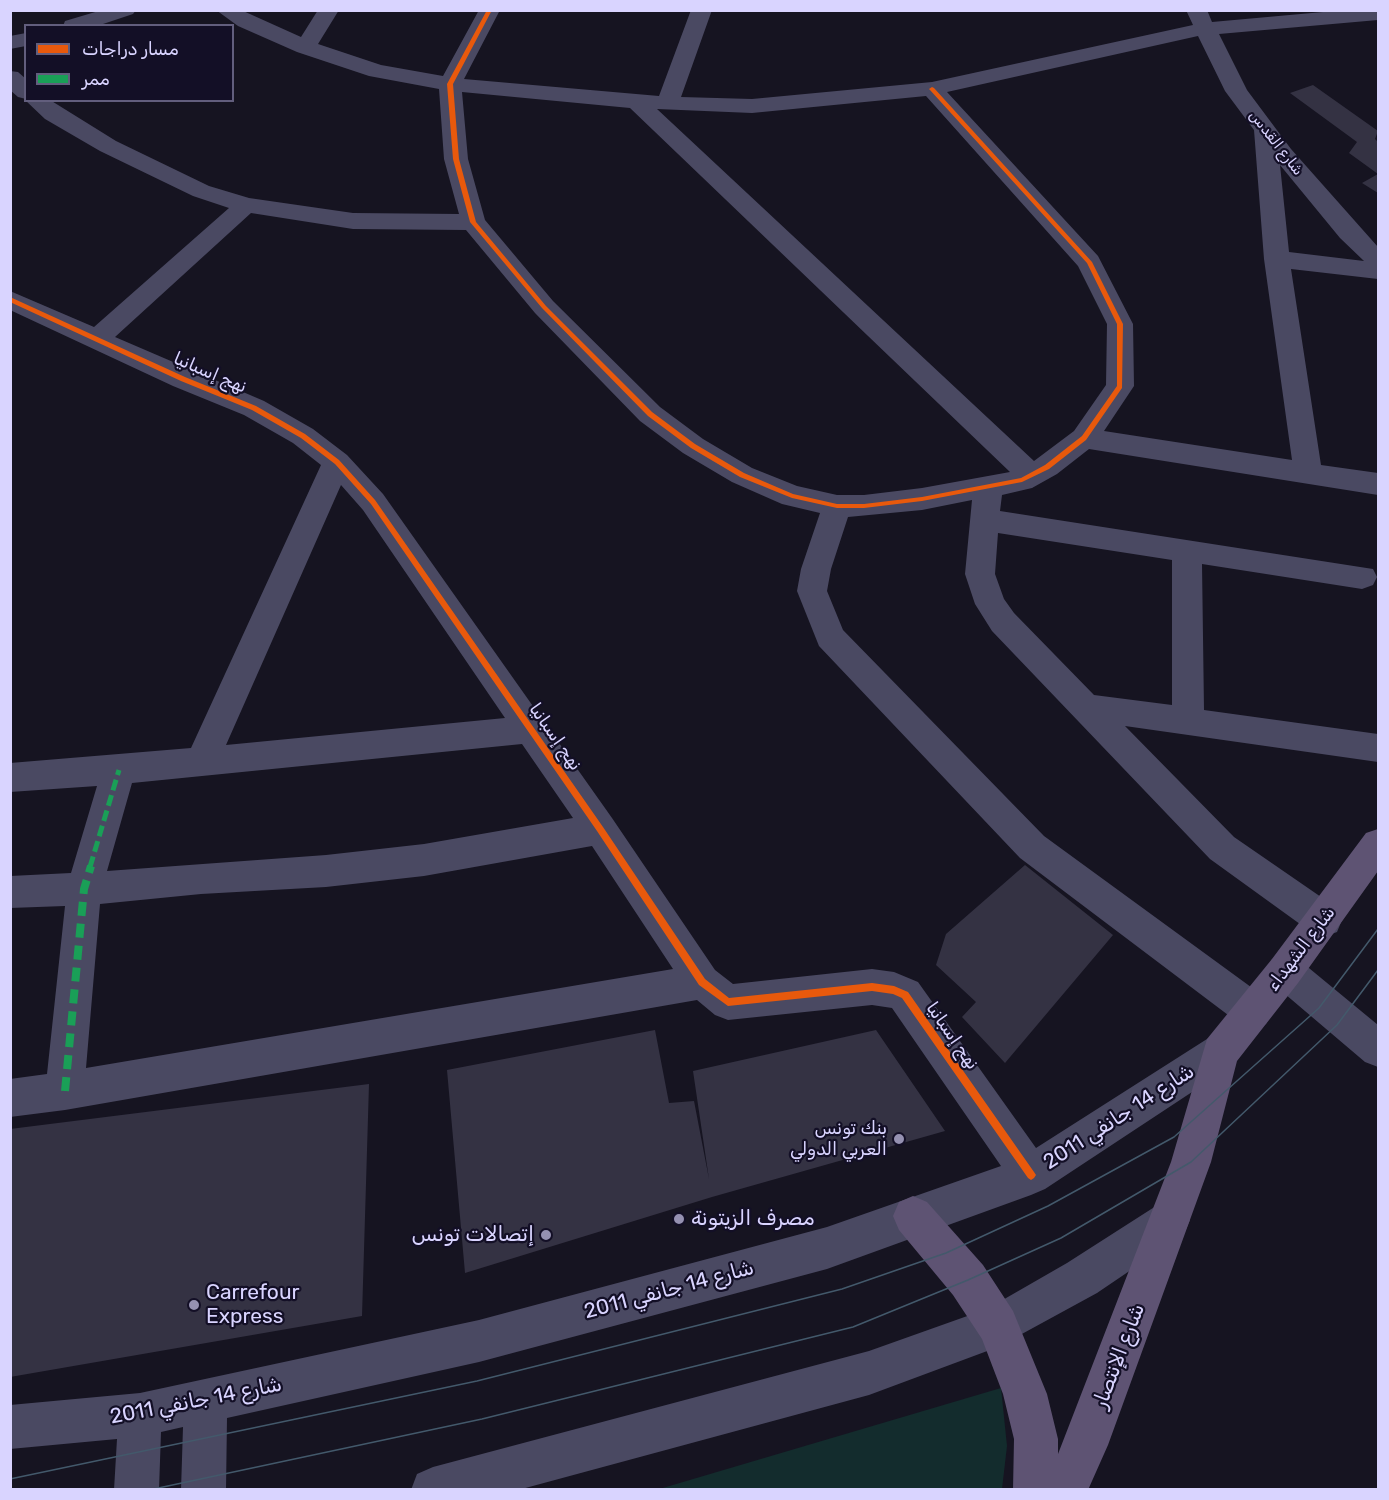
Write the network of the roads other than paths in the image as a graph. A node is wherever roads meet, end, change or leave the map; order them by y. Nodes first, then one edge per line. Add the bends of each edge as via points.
1 (126, 10) edge
2 (226, 10) edge
3 (329, 10) edge
4 (490, 10) edge
5 (702, 10) edge
6 (1378, 14) edge
7 (1199, 20) edge
8 (80, 24) edge
9 (305, 47) junction
10 (10, 77) edge
11 (450, 84) junction
12 (932, 89) junction
13 (24, 90) edge
14 (38, 102) edge
15 (636, 102) junction
16 (667, 104) junction
17 (1265, 129) junction
18 (246, 205) junction
19 (473, 222) junction
20 (1277, 259) junction
21 (1378, 261) edge
22 (1378, 271) edge
23 (15, 311) edge
24 (98, 338) junction
25 (1084, 438) junction
26 (337, 462) junction
27 (1308, 473) junction
28 (1031, 475) junction
29 (1378, 484) edge
30 (988, 487) junction
31 (837, 506) junction
32 (986, 519) junction
33 (1187, 550) junction
34 (1362, 577) dead end
35 (1086, 707) junction
36 (1188, 722) junction
37 (531, 729) junction
38 (1378, 748) edge
39 (202, 761) junction
40 (119, 770) junction
41 (10, 778) edge
42 (600, 829) junction
43 (1378, 844) edge
44 (84, 889) junction
45 (10, 892) edge
46 (1324, 920) junction
47 (1285, 971) junction
48 (702, 982) junction
49 (1253, 1011) junction
50 (1378, 1049) edge
51 (1220, 1052) junction
52 (65, 1090) junction
53 (10, 1098) edge
54 (1032, 1174) junction
55 (913, 1216) junction
56 (1170, 1220) junction
57 (998, 1326) junction
58 (206, 1400) junction
59 (141, 1414) junction
60 (10, 1427) edge
61 (136, 1490) edge
62 (203, 1490) edge
63 (433, 1490) edge
64 (1036, 1490) edge
65 (1064, 1490) edge

1 - 8 street
2 - 9 street
3 - 9 street
4 - 11 street
5 - 16 street
6 - 7 street
7 - 12 street
7 - 17 street, شارع القدس via 1236,91
9 - 11 street via 377,71
10 - 13 street
11 - 15 street
11 - 19 street via 456,159
12 - 16 street via 752,106
12 - 25 street via 1089,262 1120,324 1120,386
14 - 18 street via 108,146 201,191
15 - 16 street
15 - 28 street
17 - 20 street
17 - 21 street, شارع القدس via 1349,232
18 - 19 street via 353,221
18 - 24 street
19 - 31 street via 544,307 651,414 741,475 792,496
20 - 22 street
20 - 27 street
23 - 24 street, نهج إسبانيا
24 - 26 street, نهج إسبانيا via 254,408 303,436
25 - 27 street
25 - 28 street
26 - 37 street, نهج إسبانيا via 372,502
26 - 39 street
27 - 29 street
28 - 30 street
30 - 31 street via 864,506
30 - 32 street
31 - 49 street via 812,591 830,637 1032,847
32 - 33 street
32 - 35 street via 980,574 990,604
33 - 34 street
33 - 36 street
35 - 36 street
35 - 46 street via 1222,848
36 - 38 street
37 - 39 street
37 - 42 street, نهج إسبانيا
39 - 40 street
40 - 41 street
40 - 44 street
42 - 44 street via 519,845 326,871
42 - 48 street, نهج إسبانيا
43 - 46 main road, شارع الشهداء
44 - 45 street
44 - 52 street
46 - 47 main road, شارع الشهداء
47 - 49 main road, شارع الشهداء
47 - 50 street
48 - 52 street
48 - 54 street, نهج إسبانيا via 728,1002 872,987 905,995
49 - 51 main road, شارع الشهداء
51 - 54 street, شارع 14 جانفي 2011
51 - 56 main road, شارع 14 جانفي 2011 via 1191,1162
52 - 53 street
54 - 55 street, شارع 14 جانفي 2011
55 - 57 main road via 968,1280
55 - 58 street, شارع 14 جانفي 2011 via 827,1248 479,1341
56 - 57 street via 1082,1278
56 - 65 main road, شارع الإنتصار via 1086,1445
57 - 63 street via 869,1372
57 - 64 main road via 1025,1394 1036,1439
58 - 59 street, شارع 14 جانفي 2011
58 - 62 street
59 - 60 street, شارع 14 جانفي 2011
59 - 61 street

